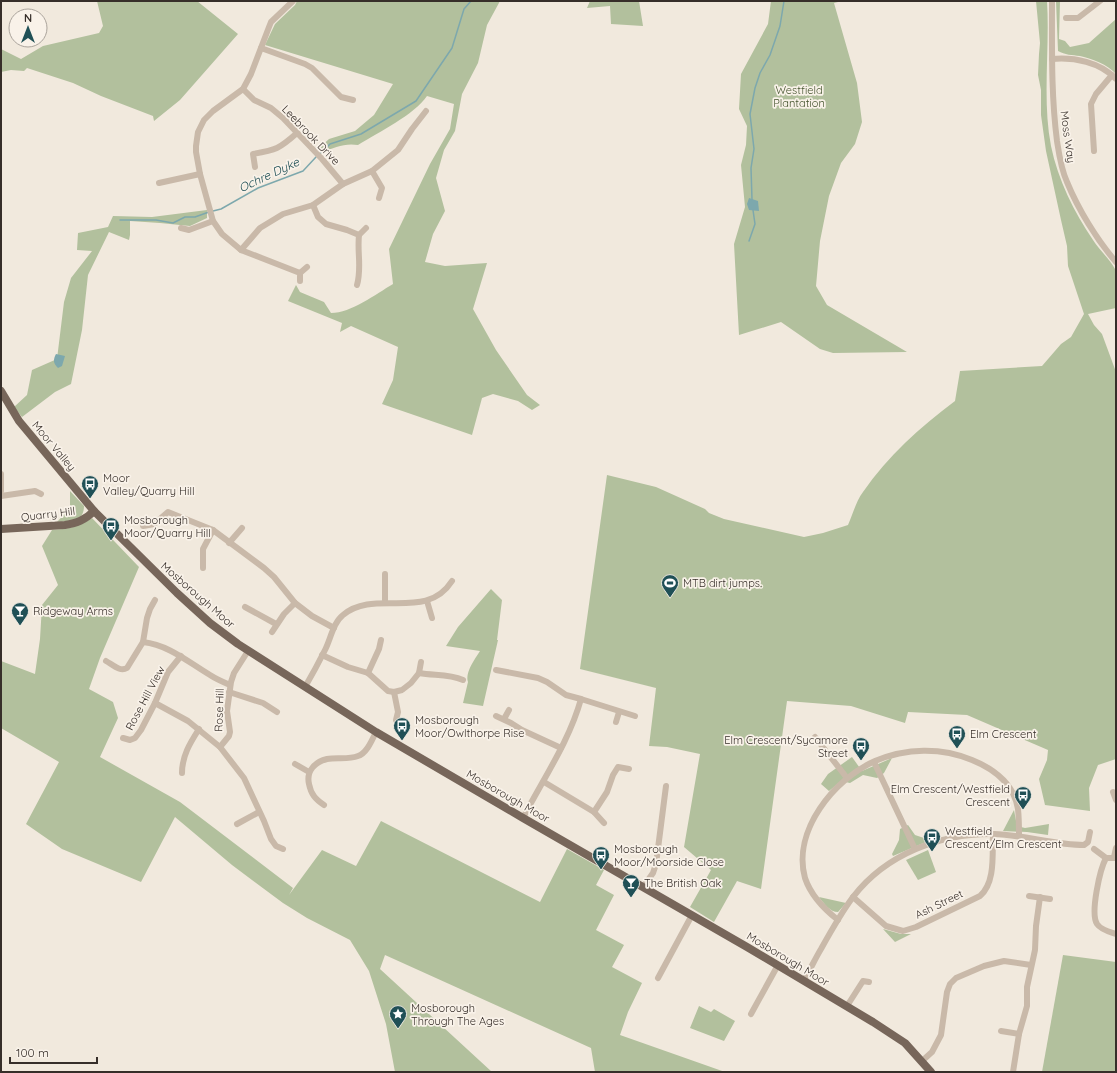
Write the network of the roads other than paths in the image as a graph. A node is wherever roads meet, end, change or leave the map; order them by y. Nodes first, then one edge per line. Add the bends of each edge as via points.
1 (293, 1) edge
2 (1052, 1) edge
3 (1100, 1) edge
4 (1066, 18) dead end
5 (261, 48) junction
6 (1052, 59) junction
7 (1114, 77) edge
8 (243, 89) junction
9 (353, 100) dead end
10 (426, 111) dead end
11 (297, 133) junction
12 (1094, 151) dead end
13 (255, 167) dead end
14 (372, 171) junction
15 (200, 174) junction
16 (159, 182) dead end
17 (343, 184) junction
18 (379, 198) dead end
19 (313, 205) junction
20 (213, 219) junction
21 (181, 228) dead end
22 (366, 228) dead end
23 (359, 235) junction
24 (241, 250) junction
25 (1116, 262) edge
26 (307, 267) dead end
27 (300, 273) junction
28 (300, 281) dead end
29 (357, 285) dead end
30 (1, 391) edge
31 (1, 474) edge
32 (1, 485) edge
33 (1, 491) edge
34 (41, 494) dead end
35 (1, 496) edge
36 (94, 511) junction
37 (143, 526) dead end
38 (242, 528) dead end
39 (1, 529) edge
40 (213, 530) junction
41 (229, 543) junction
42 (203, 568) dead end
43 (386, 574) dead end
44 (452, 581) dead end
45 (155, 600) dead end
46 (427, 601) junction
47 (295, 603) junction
48 (385, 603) junction
49 (245, 606) dead end
50 (432, 618) dead end
51 (276, 624) junction
52 (334, 628) junction
53 (272, 632) dead end
54 (381, 640) dead end
55 (143, 642) junction
56 (248, 651) junction
57 (322, 655) junction
58 (181, 656) junction
59 (106, 661) dead end
60 (421, 662) dead end
61 (496, 670) dead end
62 (368, 673) junction
63 (418, 673) junction
64 (463, 680) dead end
65 (230, 685) junction
66 (305, 687) junction
67 (229, 692) junction
68 (394, 692) junction
69 (581, 699) junction
70 (155, 703) junction
71 (509, 710) dead end
72 (277, 712) dead end
73 (619, 712) junction
74 (496, 716) dead end
75 (636, 716) dead end
76 (504, 719) junction
77 (396, 720) dead end
78 (616, 722) dead end
79 (199, 729) junction
80 (376, 732) junction
81 (815, 737) dead end
82 (123, 738) dead end
83 (220, 748) junction
84 (561, 748) junction
85 (874, 762) junction
86 (295, 764) dead end
87 (629, 769) dead end
88 (309, 772) junction
89 (182, 773) dead end
90 (847, 778) junction
91 (544, 782) junction
92 (666, 786) dead end
93 (1113, 792) dead end
94 (1116, 800) edge
95 (324, 805) dead end
96 (259, 812) junction
97 (594, 812) junction
98 (523, 818) junction
99 (604, 823) dead end
100 (237, 824) dead end
101 (1090, 832) dead end
102 (993, 834) junction
103 (1020, 836) junction
104 (1091, 847) junction
105 (1116, 848) edge
106 (283, 849) dead end
107 (915, 849) junction
108 (1106, 858) junction
109 (1115, 858) edge
110 (643, 887) junction
111 (1029, 896) dead end
112 (853, 897) junction
113 (1040, 897) junction
114 (1050, 899) dead end
115 (692, 915) junction
116 (838, 920) junction
117 (1116, 934) edge
118 (778, 965) junction
119 (1031, 965) junction
120 (658, 978) dead end
121 (804, 980) junction
122 (869, 982) dead end
123 (847, 1006) junction
124 (751, 1014) dead end
125 (1001, 1031) dead end
126 (1019, 1034) junction
127 (922, 1061) junction
128 (931, 1072) edge
129 (1013, 1072) edge

1 - 5 street via 271,22
2 - 6 street, Moss Way
3 - 4 street via 1078,18
5 - 8 street
5 - 9 street via 305,64 341,97
6 - 7 street via 1093,63
6 - 25 street, Moss Way via 1055,126 1066,182 1093,232
7 - 12 street via 1096,94 1092,104
8 - 11 street, Leebrook Drive via 254,100 272,108
8 - 15 street via 213,111 202,124 196,146
10 - 14 street via 398,150
11 - 13 street via 275,150 253,154
11 - 17 street, Leebrook Drive
14 - 17 street
14 - 18 street via 382,188
15 - 16 street
15 - 20 street
17 - 19 street
19 - 23 street via 318,217 326,224
19 - 24 street via 283,214 260,228
20 - 21 street via 189,230
20 - 24 street via 222,234
22 - 23 street
23 - 29 street via 360,270
24 - 27 street
26 - 27 street
27 - 28 street
30 - 36 main road, Moor Valley via 19,421
31 - 32 street
32 - 33 street
34 - 35 street via 35,491
36 - 39 main road, Quarry Hill via 75,523
36 - 56 main road, Mosborough Moor via 205,618
37 - 40 street via 154,524 168,512
38 - 41 street
40 - 41 street
40 - 42 street via 202,549
41 - 47 street via 274,577
43 - 48 street
44 - 46 street via 444,590
45 - 55 street via 146,618
46 - 48 street
46 - 50 street
47 - 51 street
47 - 52 street
48 - 52 street via 351,609 342,616
49 - 51 street
51 - 53 street
52 - 57 street
54 - 62 street
55 - 58 street
55 - 59 street via 126,670
56 - 65 street, Rose Hill via 234,673
56 - 66 main road, Mosborough Moor
57 - 62 street
57 - 66 street
58 - 65 street
58 - 70 street, Rose Hill View via 168,672
60 - 63 street
61 - 69 street via 538,678 566,695
62 - 68 street via 388,691
63 - 64 street via 453,676
63 - 68 street via 411,684
65 - 67 street, Rose Hill
66 - 80 main road, Mosborough Moor
67 - 72 street via 263,703
67 - 83 street, Rose Hill via 227,711 230,732
68 - 77 street via 398,712
69 - 73 street
69 - 84 street
70 - 79 street
70 - 82 street, Rose Hill View via 135,738
71 - 76 street
73 - 75 street
73 - 78 street
74 - 76 street
76 - 84 street
79 - 83 street
79 - 89 street via 188,747
80 - 88 street via 364,753 358,756 327,759 312,767
80 - 98 main road, Mosborough Moor
81 - 90 street
83 - 96 street via 244,778
84 - 91 street
85 - 90 street
85 - 103 street via 902,753 928,750 958,754 978,762 991,769 1013,793 1018,808
85 - 107 street
86 - 88 street
87 - 97 street via 618,767 608,792
88 - 95 street via 311,792
90 - 116 street via 817,813 805,842 803,861 806,879 815,897
91 - 97 street
91 - 98 street
92 - 110 street via 656,864
93 - 94 street
96 - 100 street
96 - 106 street via 271,840
97 - 99 street
98 - 110 main road, Mosborough Moor
101 - 104 street via 1088,842
102 - 103 street
102 - 107 street via 952,838
102 - 112 street, Ash Street via 991,871 987,887 980,896 916,927 903,931 886,926
103 - 104 street
104 - 108 street
105 - 109 street
107 - 112 street via 879,871
108 - 109 street
108 - 117 street via 1096,888 1095,918 1101,928
110 - 115 main road, Mosborough Moor
111 - 113 street
112 - 116 street
113 - 114 street
113 - 119 street
115 - 118 main road, Mosborough Moor
115 - 120 street
116 - 121 street
118 - 121 main road, Mosborough Moor
118 - 124 street
119 - 126 street via 1026,1006
119 - 127 street via 1004,961 956,978 947,992 941,1035 932,1052
121 - 123 main road, Mosborough Moor
122 - 123 street via 863,981
123 - 127 main road, Mosborough Moor via 896,1037
125 - 126 street
126 - 129 street
127 - 128 main road, Mosborough Moor

